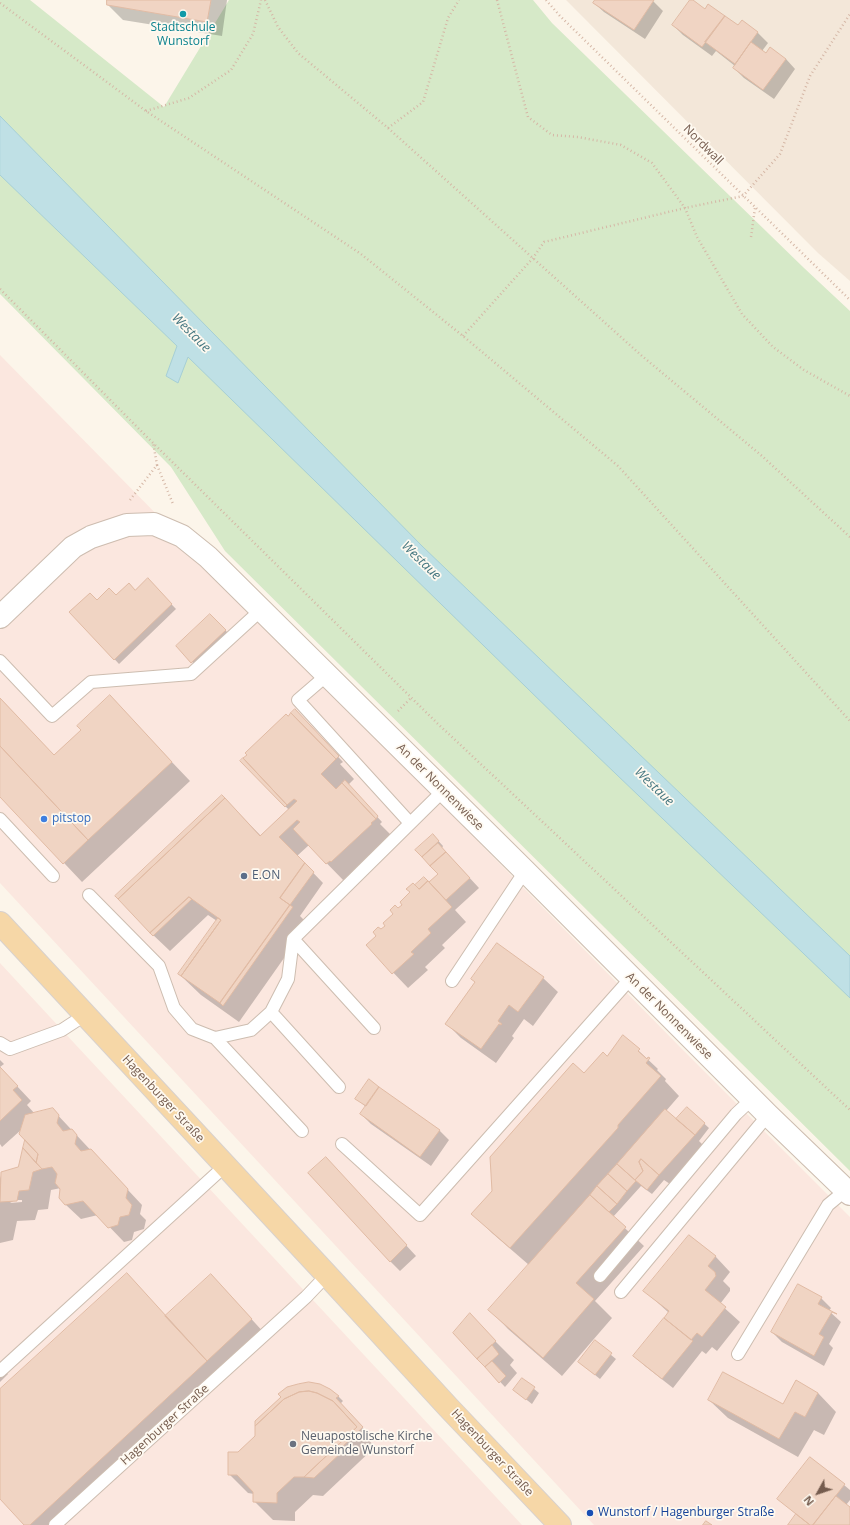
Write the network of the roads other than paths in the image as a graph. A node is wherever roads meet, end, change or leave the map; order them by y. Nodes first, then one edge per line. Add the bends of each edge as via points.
1 (261, 610) junction
2 (0, 617) edge
3 (0, 661) edge
4 (327, 675) junction
5 (444, 790) junction
6 (0, 819) edge
7 (410, 823) junction
8 (525, 871) junction
9 (53, 876) dead end
10 (89, 895) dead end
11 (0, 923) edge
12 (293, 939) junction
13 (632, 978) junction
14 (452, 981) dead end
15 (271, 1012) junction
16 (85, 1015) junction
17 (374, 1028) dead end
18 (215, 1038) junction
19 (0, 1043) edge
20 (339, 1086) dead end
21 (752, 1099) junction
22 (768, 1115) junction
23 (302, 1131) dead end
24 (342, 1144) dead end
25 (226, 1165) junction
26 (848, 1192) edge
27 (327, 1275) junction
28 (600, 1276) dead end
29 (621, 1292) dead end
30 (738, 1354) dead end
31 (0, 1371) edge
32 (55, 1525) edge
33 (560, 1525) edge

1 - 2 street, An der Nonnenwiese via 208,556 182,536 154,524 127,525 91,537 73,547
1 - 3 lane via 191,674 91,682 52,716
1 - 4 street, An der Nonnenwiese
4 - 5 street, An der Nonnenwiese
4 - 7 lane via 298,700
5 - 7 lane
5 - 8 street, An der Nonnenwiese
6 - 9 lane
7 - 12 lane
8 - 13 street, An der Nonnenwiese
8 - 14 lane
10 - 18 lane via 159,966 174,1008 192,1029
11 - 16 main road, Hagenburger Straße
12 - 15 lane via 288,979
12 - 17 lane
13 - 21 street, An der Nonnenwiese
13 - 24 lane via 420,1215
15 - 18 lane via 251,1030
15 - 20 lane
16 - 19 lane via 62,1030 10,1049
16 - 25 main road, Hagenburger Straße
18 - 23 lane
21 - 22 street, An der Nonnenwiese
21 - 28 lane via 736,1114
22 - 26 street, An der Nonnenwiese
22 - 29 lane
25 - 27 main road, Hagenburger Straße
25 - 31 lane
26 - 30 lane via 828,1205
27 - 32 lane, Hagenburger Straße
27 - 33 main road, Hagenburger Straße

